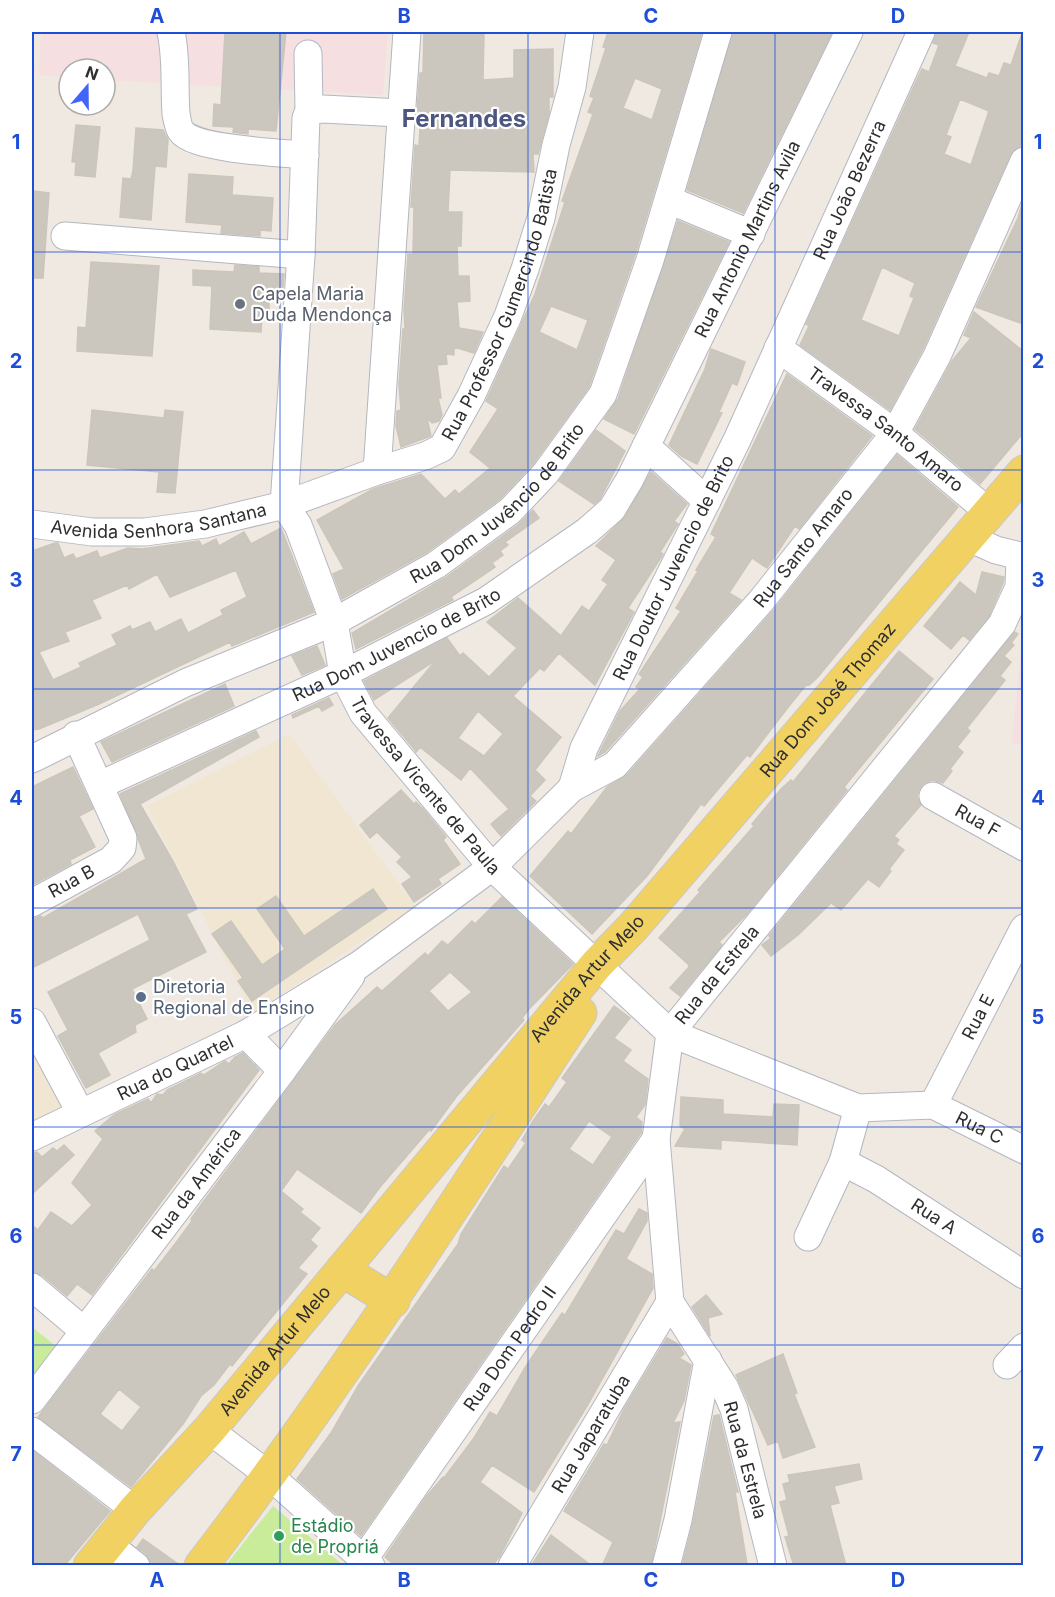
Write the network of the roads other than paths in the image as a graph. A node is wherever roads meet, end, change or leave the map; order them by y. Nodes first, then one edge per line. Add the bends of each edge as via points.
1 (171, 32) edge
2 (407, 32) edge
3 (580, 32) edge
4 (718, 32) edge
5 (849, 32) edge
6 (921, 32) edge
7 (308, 54) dead end
8 (309, 111) junction
9 (400, 113) junction
10 (306, 155) junction
11 (1023, 161) edge
12 (669, 200) junction
13 (751, 234) junction
14 (65, 236) dead end
15 (301, 255) junction
16 (778, 348) junction
17 (895, 433) junction
18 (646, 446) junction
19 (376, 471) junction
20 (1023, 472) edge
21 (707, 501) junction
22 (284, 505) junction
23 (990, 513) junction
24 (32, 524) edge
25 (967, 537) junction
26 (1022, 557) edge
27 (334, 622) junction
28 (344, 674) junction
29 (76, 735) junction
30 (32, 759) edge
31 (100, 785) junction
32 (572, 788) junction
33 (933, 796) dead end
34 (1023, 846) edge
35 (492, 867) junction
36 (32, 903) edge
37 (633, 927) joint
38 (1023, 928) edge
39 (359, 965) junction
40 (602, 968) junction
41 (246, 1034) junction
42 (670, 1034) junction
43 (35, 1036) edge
44 (282, 1071) junction
45 (933, 1105) junction
46 (858, 1108) junction
47 (81, 1112) junction
48 (32, 1137) edge
49 (656, 1139) junction
50 (1023, 1150) edge
51 (843, 1162) junction
52 (808, 1237) dead end
53 (342, 1270) junction
54 (1023, 1275) edge
55 (32, 1287) edge
56 (393, 1301) junction
57 (670, 1302) junction
58 (84, 1331) junction
59 (708, 1360) junction
60 (32, 1400) edge
61 (208, 1430) junction
62 (32, 1431) edge
63 (270, 1476) junction
64 (135, 1510) junction
65 (99, 1555) edge
66 (367, 1562) edge
67 (136, 1566) edge
68 (201, 1566) edge
69 (513, 1566) edge
70 (666, 1566) edge
71 (773, 1566) edge

1 - 10 street via 176,59 176,116 181,131 189,138 221,147
2 - 9 street
3 - 19 street, Rua Professor Gumercindo Batista via 572,87 542,218 508,316 476,386 442,448
4 - 12 street, Rua Dom Juvêncio de Brito
5 - 13 street, Rua Antonio Martins Avila
6 - 16 street, Rua João Bezerra
7 - 8 street
8 - 9 street
8 - 10 street
9 - 19 street
10 - 15 street
11 - 17 street, Rua Santo Amaro via 937,356
12 - 13 street
12 - 27 street, Rua Dom Juvêncio de Brito via 603,394 545,474 510,511 436,565
13 - 18 street, Rua Antonio Martins Avila
14 - 15 street
15 - 22 street
16 - 17 street, Travessa Santo Amaro
16 - 21 street, Rua Doutor Juvencio de Brito
17 - 23 street, Travessa Santo Amaro
17 - 32 street, Rua Santo Amaro via 761,601 615,765
18 - 21 street
18 - 28 street, Rua Dom Juvencio de Brito via 612,509 588,531 486,601
19 - 22 street, Rua Professor Gumercindo Batista
20 - 23 main road, Rua Dom José Thomaz
21 - 32 street, Rua Doutor Juvencio de Brito via 584,748
22 - 24 street, Avenida Senhora Santana via 205,524 145,532 92,532
22 - 27 street, Travessa Vicente de Paula via 298,525
23 - 25 main road, Rua Dom José Thomaz
25 - 26 street
25 - 37 main road, Rua Dom José Thomaz
26 - 42 street, Rua da Estrela via 1018,587 1002,624
27 - 28 street, Travessa Vicente de Paula
27 - 29 street, Rua Dom Juvêncio de Brito via 239,659
28 - 31 street, Rua Dom Juvencio de Brito
28 - 35 street, Travessa Vicente de Paula via 363,713
29 - 30 street, Rua Dom Juvêncio de Brito
29 - 31 street
31 - 36 street, Rua B via 123,838 122,848 111,860
32 - 35 street, Rua Santo Amaro
33 - 34 street, Rua F
35 - 39 street, Rua do Quartel
35 - 40 street, Travessa Vicente de Paula
37 - 40 main road, Avenida Artur Melo
38 - 45 street, Rua E
39 - 41 street, Rua do Quartel
39 - 44 street, Rua da América
40 - 42 street, Travessa Vicente de Paula
40 - 53 main road, Avenida Artur Melo
40 - 56 main road, Avenida Artur Melo
41 - 44 street
41 - 47 street, Rua do Quartel
42 - 46 street
42 - 49 street, Rua da Estrela
43 - 47 street
44 - 58 street, Rua da América
45 - 46 street
45 - 50 street, Rua C
46 - 51 street
47 - 48 street, Rua do Quartel
49 - 57 street, Rua da Estrela
49 - 66 street, Rua Dom Pedro II
51 - 52 street
51 - 54 street, Rua A via 876,1179
53 - 56 main road
53 - 61 main road, Avenida Artur Melo
55 - 58 street
56 - 63 main road, Avenida Artur Melo
57 - 59 street, Rua da Estrela
57 - 69 street, Rua Japaratuba
58 - 60 street, Rua da América
59 - 70 street
59 - 71 street, Rua da Estrela via 734,1409
61 - 63 street
61 - 64 main road, Avenida Artur Melo
62 - 64 street
63 - 66 street
63 - 68 main road, Avenida Artur Melo
64 - 65 main road, Avenida Artur Melo
65 - 67 street

